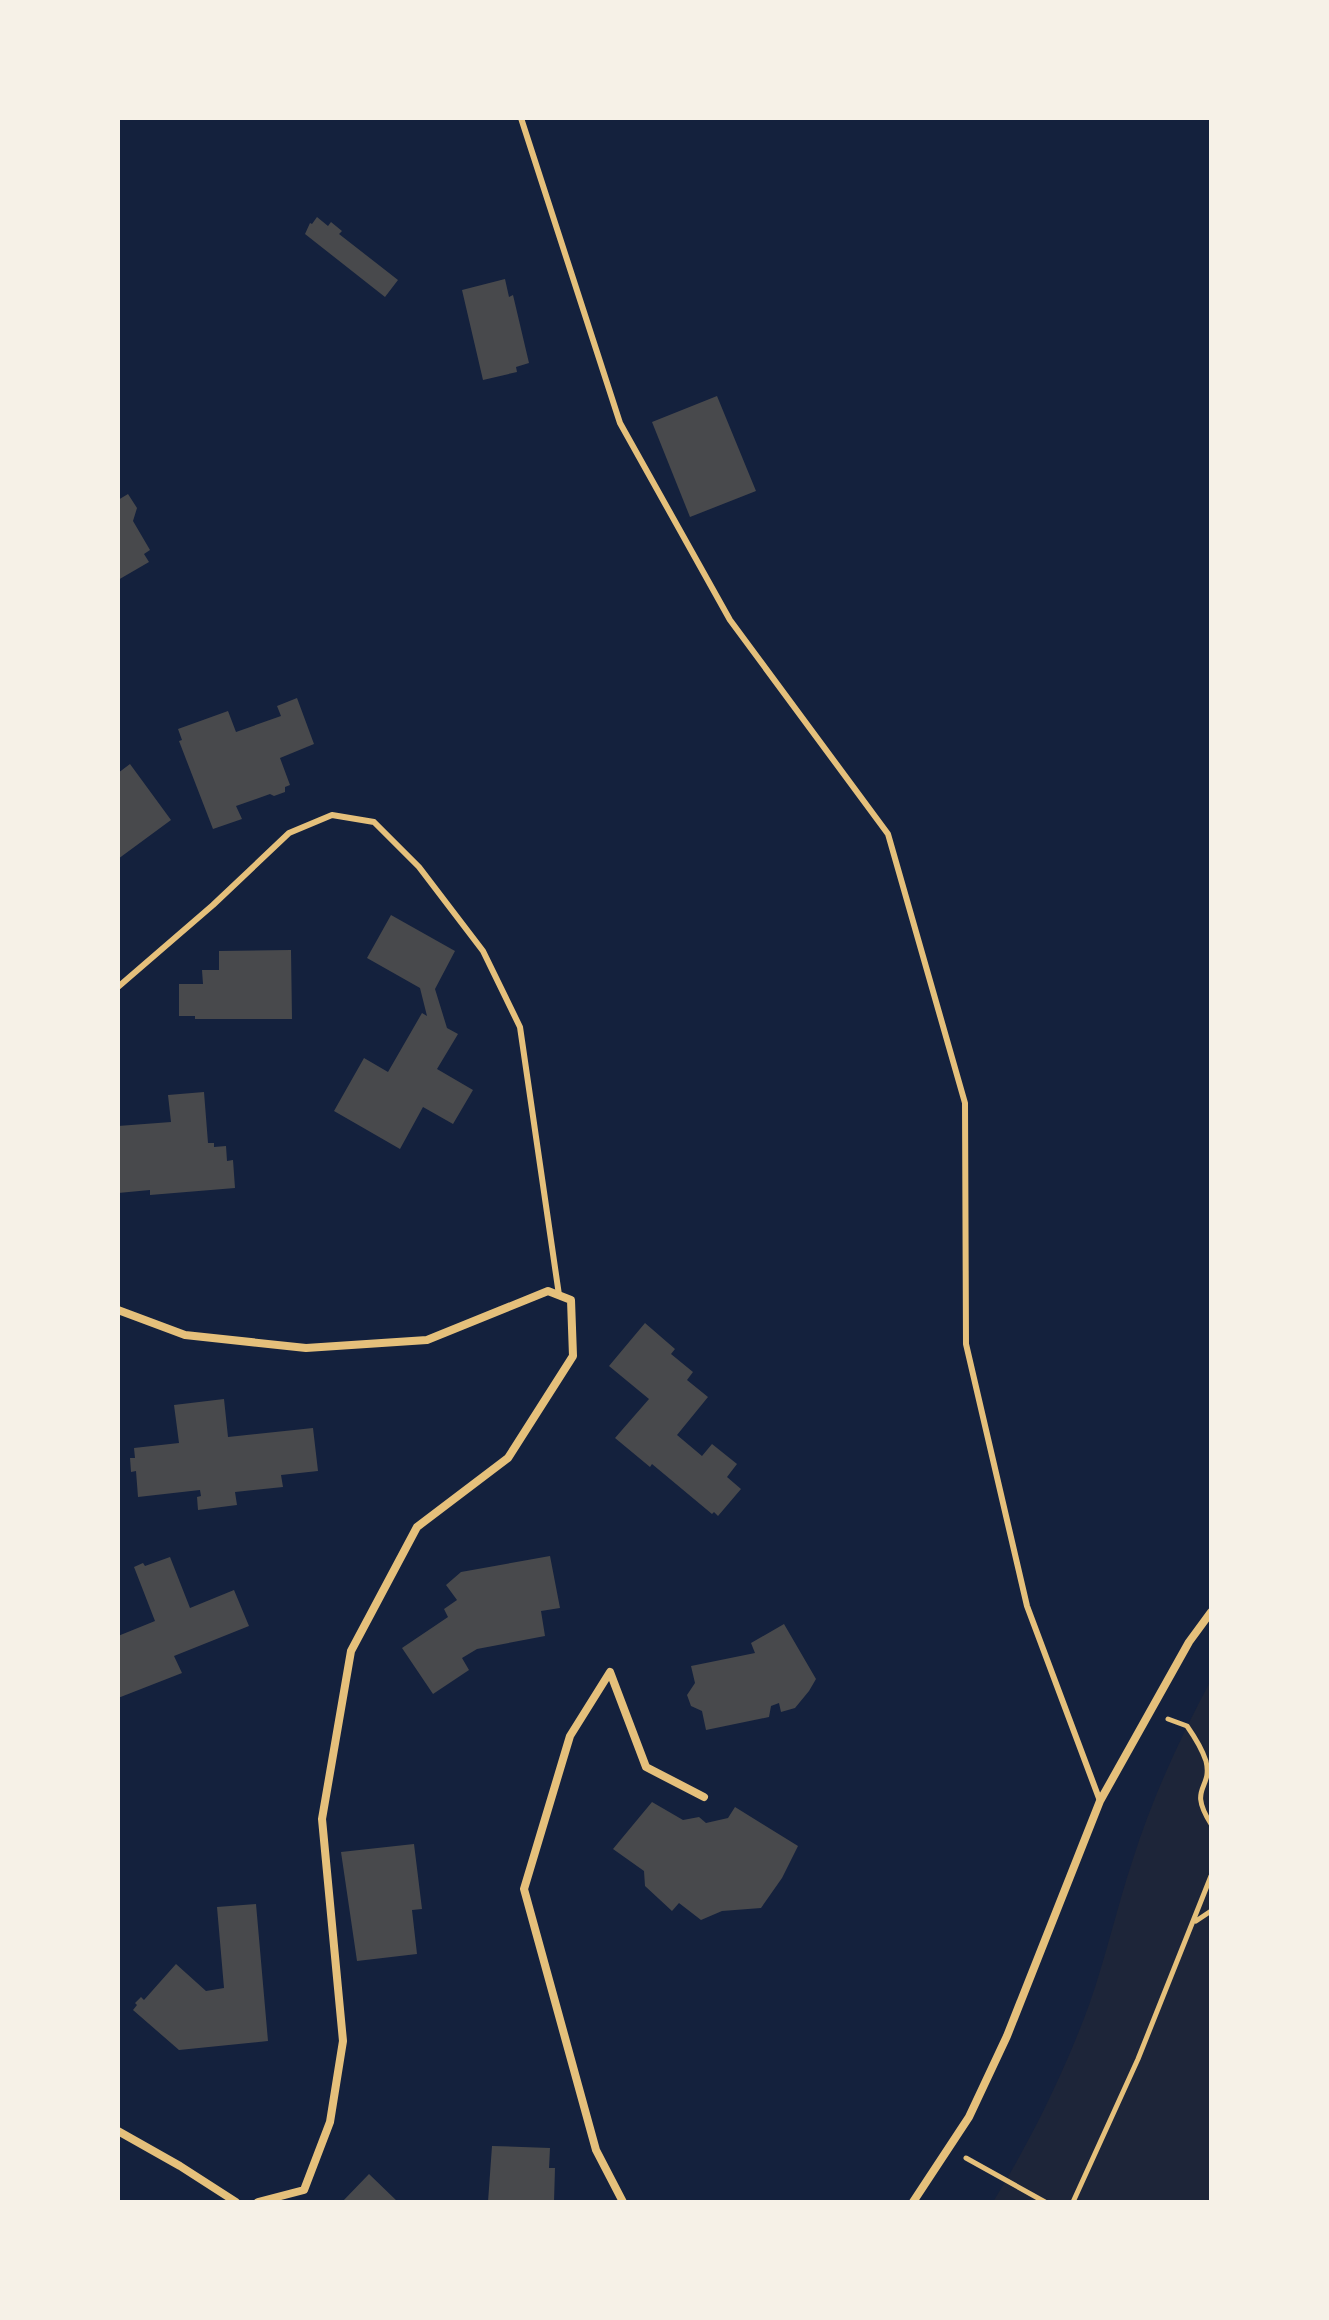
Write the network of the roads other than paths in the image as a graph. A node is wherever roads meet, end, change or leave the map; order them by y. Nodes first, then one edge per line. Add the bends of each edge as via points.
1 (521, 118) edge
2 (118, 987) edge
3 (559, 1295) junction
4 (118, 1310) edge
5 (1211, 1612) edge
6 (704, 1797) dead end
7 (1100, 1801) junction
8 (118, 2131) edge
9 (236, 2202) edge
10 (258, 2202) edge
11 (623, 2202) edge
12 (913, 2202) edge

1 - 7 lane via 620,423 730,620 888,834 965,1103 966,1344 1027,1606
2 - 3 lane via 289,833 332,815 374,822 419,867 483,951 520,1027
3 - 4 street via 548,1291 427,1340 306,1348 185,1335
3 - 10 street via 571,1300 573,1356 508,1458 417,1527 351,1651 322,1819 343,2041 330,2122 304,2190
5 - 7 street
6 - 11 street via 646,1767 610,1672 570,1736 524,1889 596,2150
7 - 12 street via 1007,2036 969,2117
8 - 9 street

